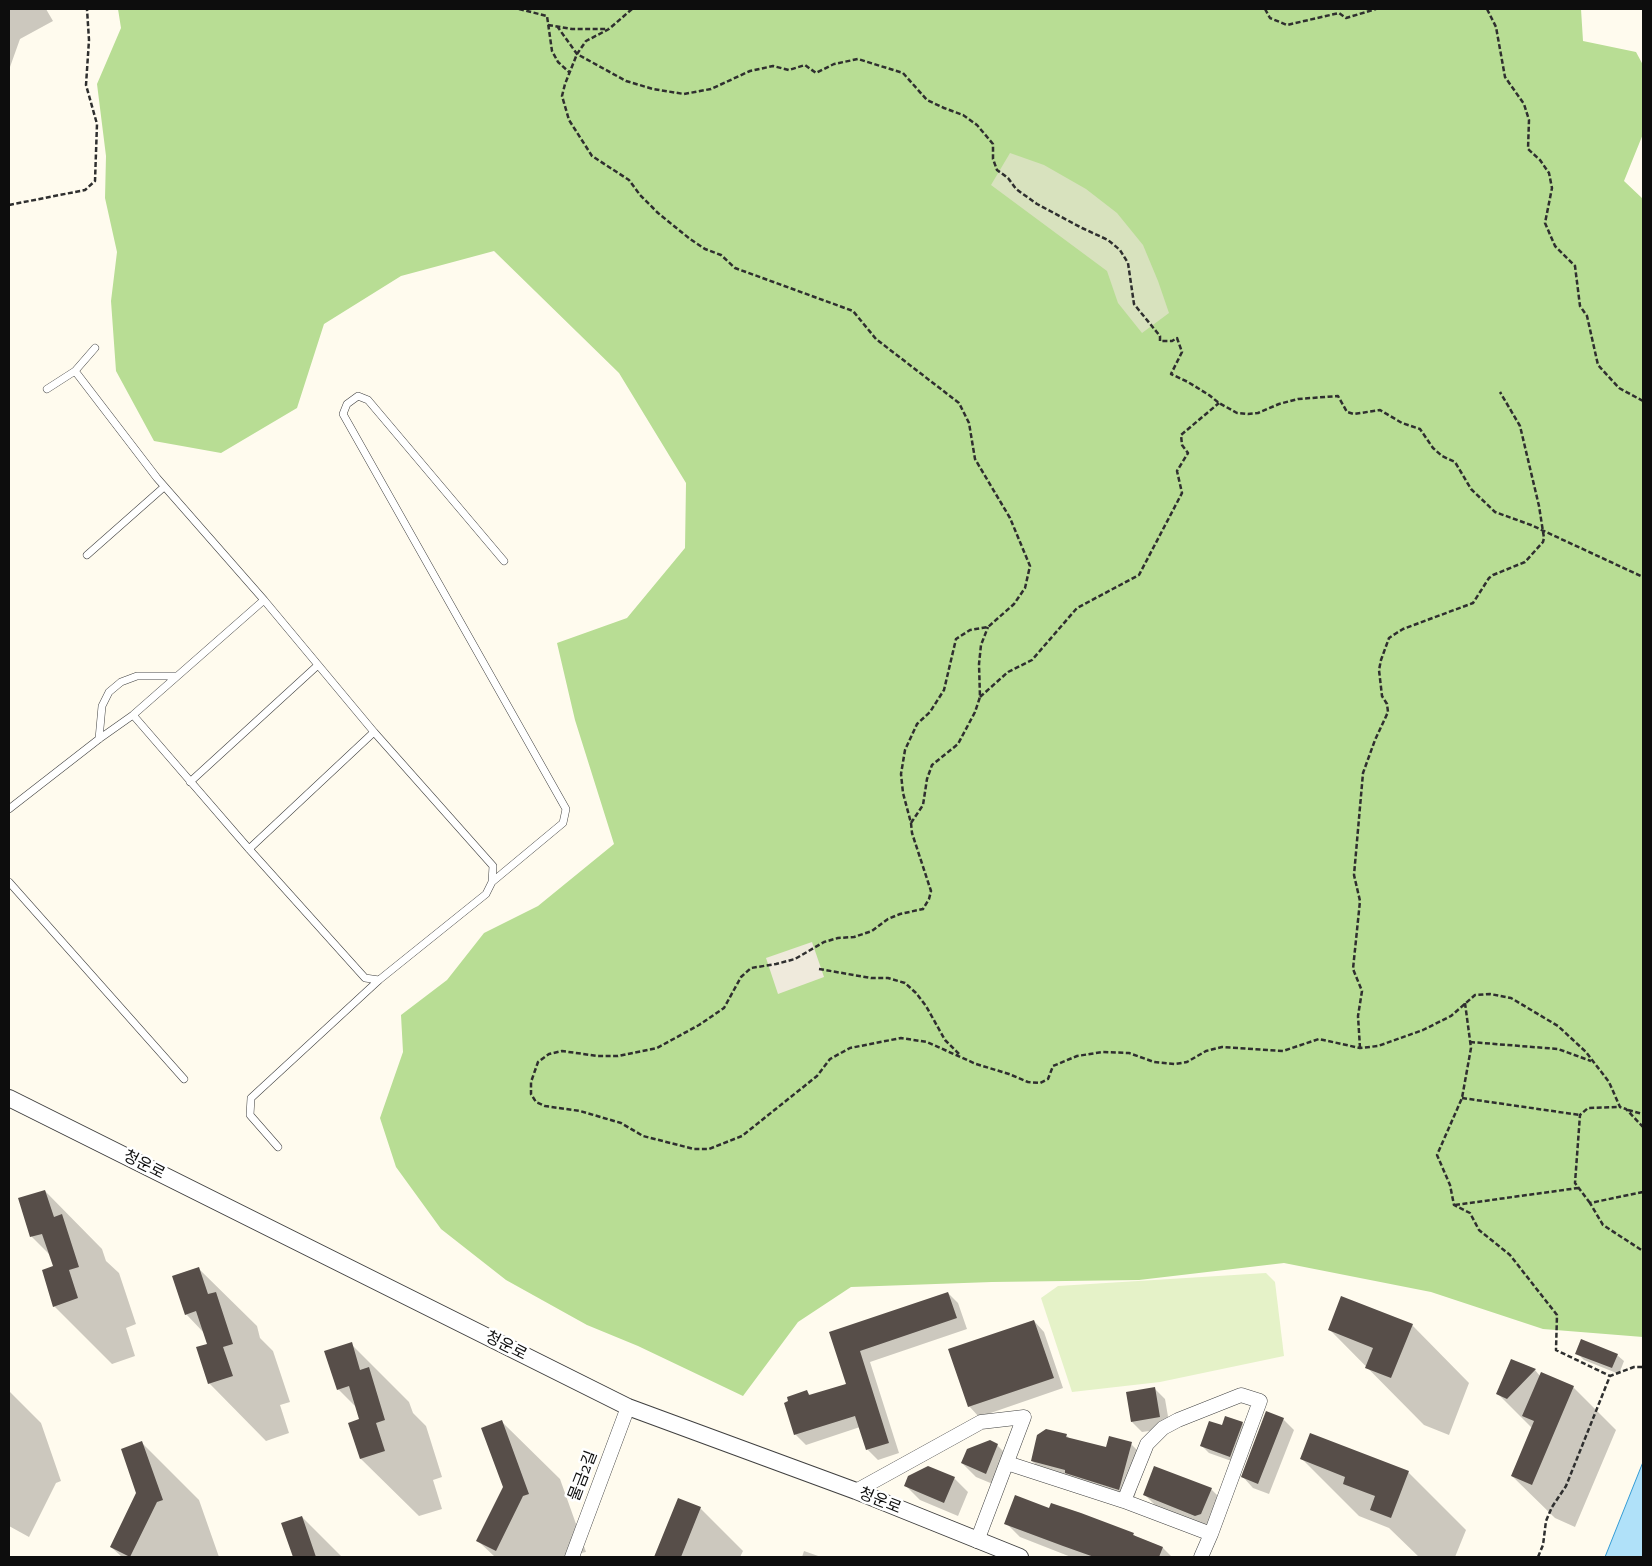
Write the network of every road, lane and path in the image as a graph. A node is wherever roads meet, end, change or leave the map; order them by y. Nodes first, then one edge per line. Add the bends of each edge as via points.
1 (87, 9) edge
2 (519, 9) edge
3 (632, 9) edge
4 (1265, 9) edge
5 (1376, 9) edge
6 (1488, 9) edge
7 (548, 24) junction
8 (557, 26) junction
9 (609, 29) junction
10 (578, 54) junction
11 (569, 72) junction
12 (9, 205) edge
13 (95, 348) dead end
14 (75, 371) junction
15 (47, 389) dead end
16 (1500, 392) dead end
17 (1643, 401) edge
18 (1219, 403) junction
19 (164, 487) junction
20 (1544, 532) junction
21 (87, 555) dead end
22 (504, 561) dead end
23 (1643, 577) edge
24 (264, 600) junction
25 (988, 627) junction
26 (318, 665) junction
27 (177, 676) junction
28 (980, 697) junction
29 (133, 715) junction
30 (374, 732) junction
31 (99, 739) junction
32 (190, 782) junction
33 (9, 809) edge
34 (911, 822) junction
35 (248, 849) junction
36 (9, 882) edge
37 (492, 882) junction
38 (819, 969) dead end
39 (379, 980) junction
40 (1465, 1003) junction
41 (1470, 1042) junction
42 (1360, 1048) junction
43 (963, 1058) junction
44 (1593, 1061) junction
45 (184, 1079) dead end
46 (9, 1098) edge
47 (1462, 1098) junction
48 (1620, 1107) junction
49 (1626, 1109) junction
50 (1643, 1114) edge
51 (1580, 1115) junction
52 (1643, 1127) edge
53 (278, 1147) dead end
54 (1579, 1188) junction
55 (1643, 1192) edge
56 (1590, 1203) junction
57 (1454, 1205) junction
58 (1643, 1251) edge
59 (1643, 1367) edge
60 (1610, 1376) junction
61 (628, 1407) junction
62 (1007, 1463) junction
63 (856, 1491) junction
64 (1124, 1501) junction
65 (1211, 1534) junction
66 (977, 1541) junction
67 (572, 1557) edge
68 (1020, 1557) edge
69 (1201, 1557) edge
70 (1538, 1557) edge

1 - 12 path via 90,40 86,85 97,124 95,181 85,190
2 - 7 path via 547,16
3 - 9 path
4 - 5 path via 1270,18 1288,25 1339,13 1346,18
6 - 17 path via 1496,26 1505,77 1524,104 1529,120 1528,149 1549,174 1552,188 1544,223 1555,246 1575,266 1580,306 1586,316 1598,365 1619,388
7 - 8 path
7 - 11 path via 552,52
8 - 9 path
8 - 10 path
9 - 10 path via 586,40
10 - 11 path
10 - 18 path via 626,82 684,94 711,89 750,71 773,66 789,70 805,65 816,72 858,59 903,73 927,100 978,125 993,144 993,160 998,170 1016,189 1037,204 1108,240 1120,250 1128,263 1134,304 1160,336 1160,341 1177,338 1182,352 1171,374 1209,394
11 - 25 path via 562,96 569,120 579,138 592,156 629,180 658,213 690,239 720,255 735,268 854,311 876,339 959,403 969,423 975,458 1010,518 1030,566 1026,588 1014,604
13 - 14 lane
14 - 15 lane
14 - 19 lane
16 - 20 path via 1520,426
18 - 20 path via 1237,413 1248,414 1298,400 1338,396 1347,412 1380,410 1420,429 1433,448 1455,462 1471,489 1495,512
18 - 28 path via 1181,435 1182,445 1188,453 1177,471 1182,493 1139,575 1077,608 1032,660 1008,672
19 - 21 lane
19 - 24 lane
20 - 23 path
20 - 42 path via 1543,542 1525,562 1493,574 1473,603 1404,629 1389,638 1381,660 1382,696 1388,712 1363,772 1354,876 1360,902 1354,969 1362,991 1358,1016
22 - 37 lane via 368,400 358,396 347,404 343,414 566,809 562,823
24 - 26 lane
24 - 27 lane
25 - 28 path via 978,664
25 - 34 path via 970,630 956,639 944,690 930,712 917,724 905,750 901,774
26 - 30 lane
26 - 32 lane
27 - 29 lane
27 - 31 lane via 137,676 121,682 109,692 102,706
28 - 34 path via 958,744 932,765 923,804
29 - 31 lane
29 - 32 lane
30 - 35 lane
30 - 37 lane via 493,866
31 - 33 lane
32 - 35 lane
34 - 43 path via 931,891 923,909 888,919 872,931 824,942 795,959 751,968 741,977 724,1008 656,1048 618,1056 562,1051 549,1054 538,1062 531,1082 531,1094 536,1102 545,1106 580,1111 621,1123 643,1136 709,1149 742,1136 817,1076 830,1059 850,1048 902,1038 927,1042
35 - 39 lane via 365,978
36 - 45 lane
37 - 39 lane via 486,894
38 - 43 path via 905,983 926,1006 945,1040
39 - 53 lane via 251,1098 250,1115
40 - 41 path
40 - 42 path via 1451,1016 1423,1030 1378,1046
40 - 44 path via 1475,995 1511,998 1558,1026
41 - 44 path via 1558,1049
41 - 47 path
42 - 43 path via 1319,1039 1283,1051 1222,1047 1175,1064 1154,1062 1129,1052 1103,1052 1077,1056 1053,1066 1048,1080 1040,1083 1028,1082
44 - 48 path via 1609,1082
46 - 61 street, 청운로
47 - 51 path
47 - 57 path via 1437,1155 1450,1185
48 - 49 path
48 - 51 path via 1588,1108
49 - 50 path
49 - 52 path
51 - 54 path via 1575,1183
54 - 56 path
54 - 57 path
55 - 56 path
56 - 58 path via 1603,1225
57 - 60 path via 1470,1213 1479,1230 1510,1255 1557,1315 1556,1350
59 - 60 path
60 - 70 path via 1566,1486 1546,1521
61 - 63 street, 청운로
61 - 67 street, 물금2길
62 - 63 street via 1024,1417 982,1422
62 - 64 street
62 - 66 street
63 - 66 street, 청운로
64 - 65 street
64 - 65 street via 1147,1444 1163,1428 1241,1395 1260,1401
65 - 69 street
66 - 68 street, 청운로

